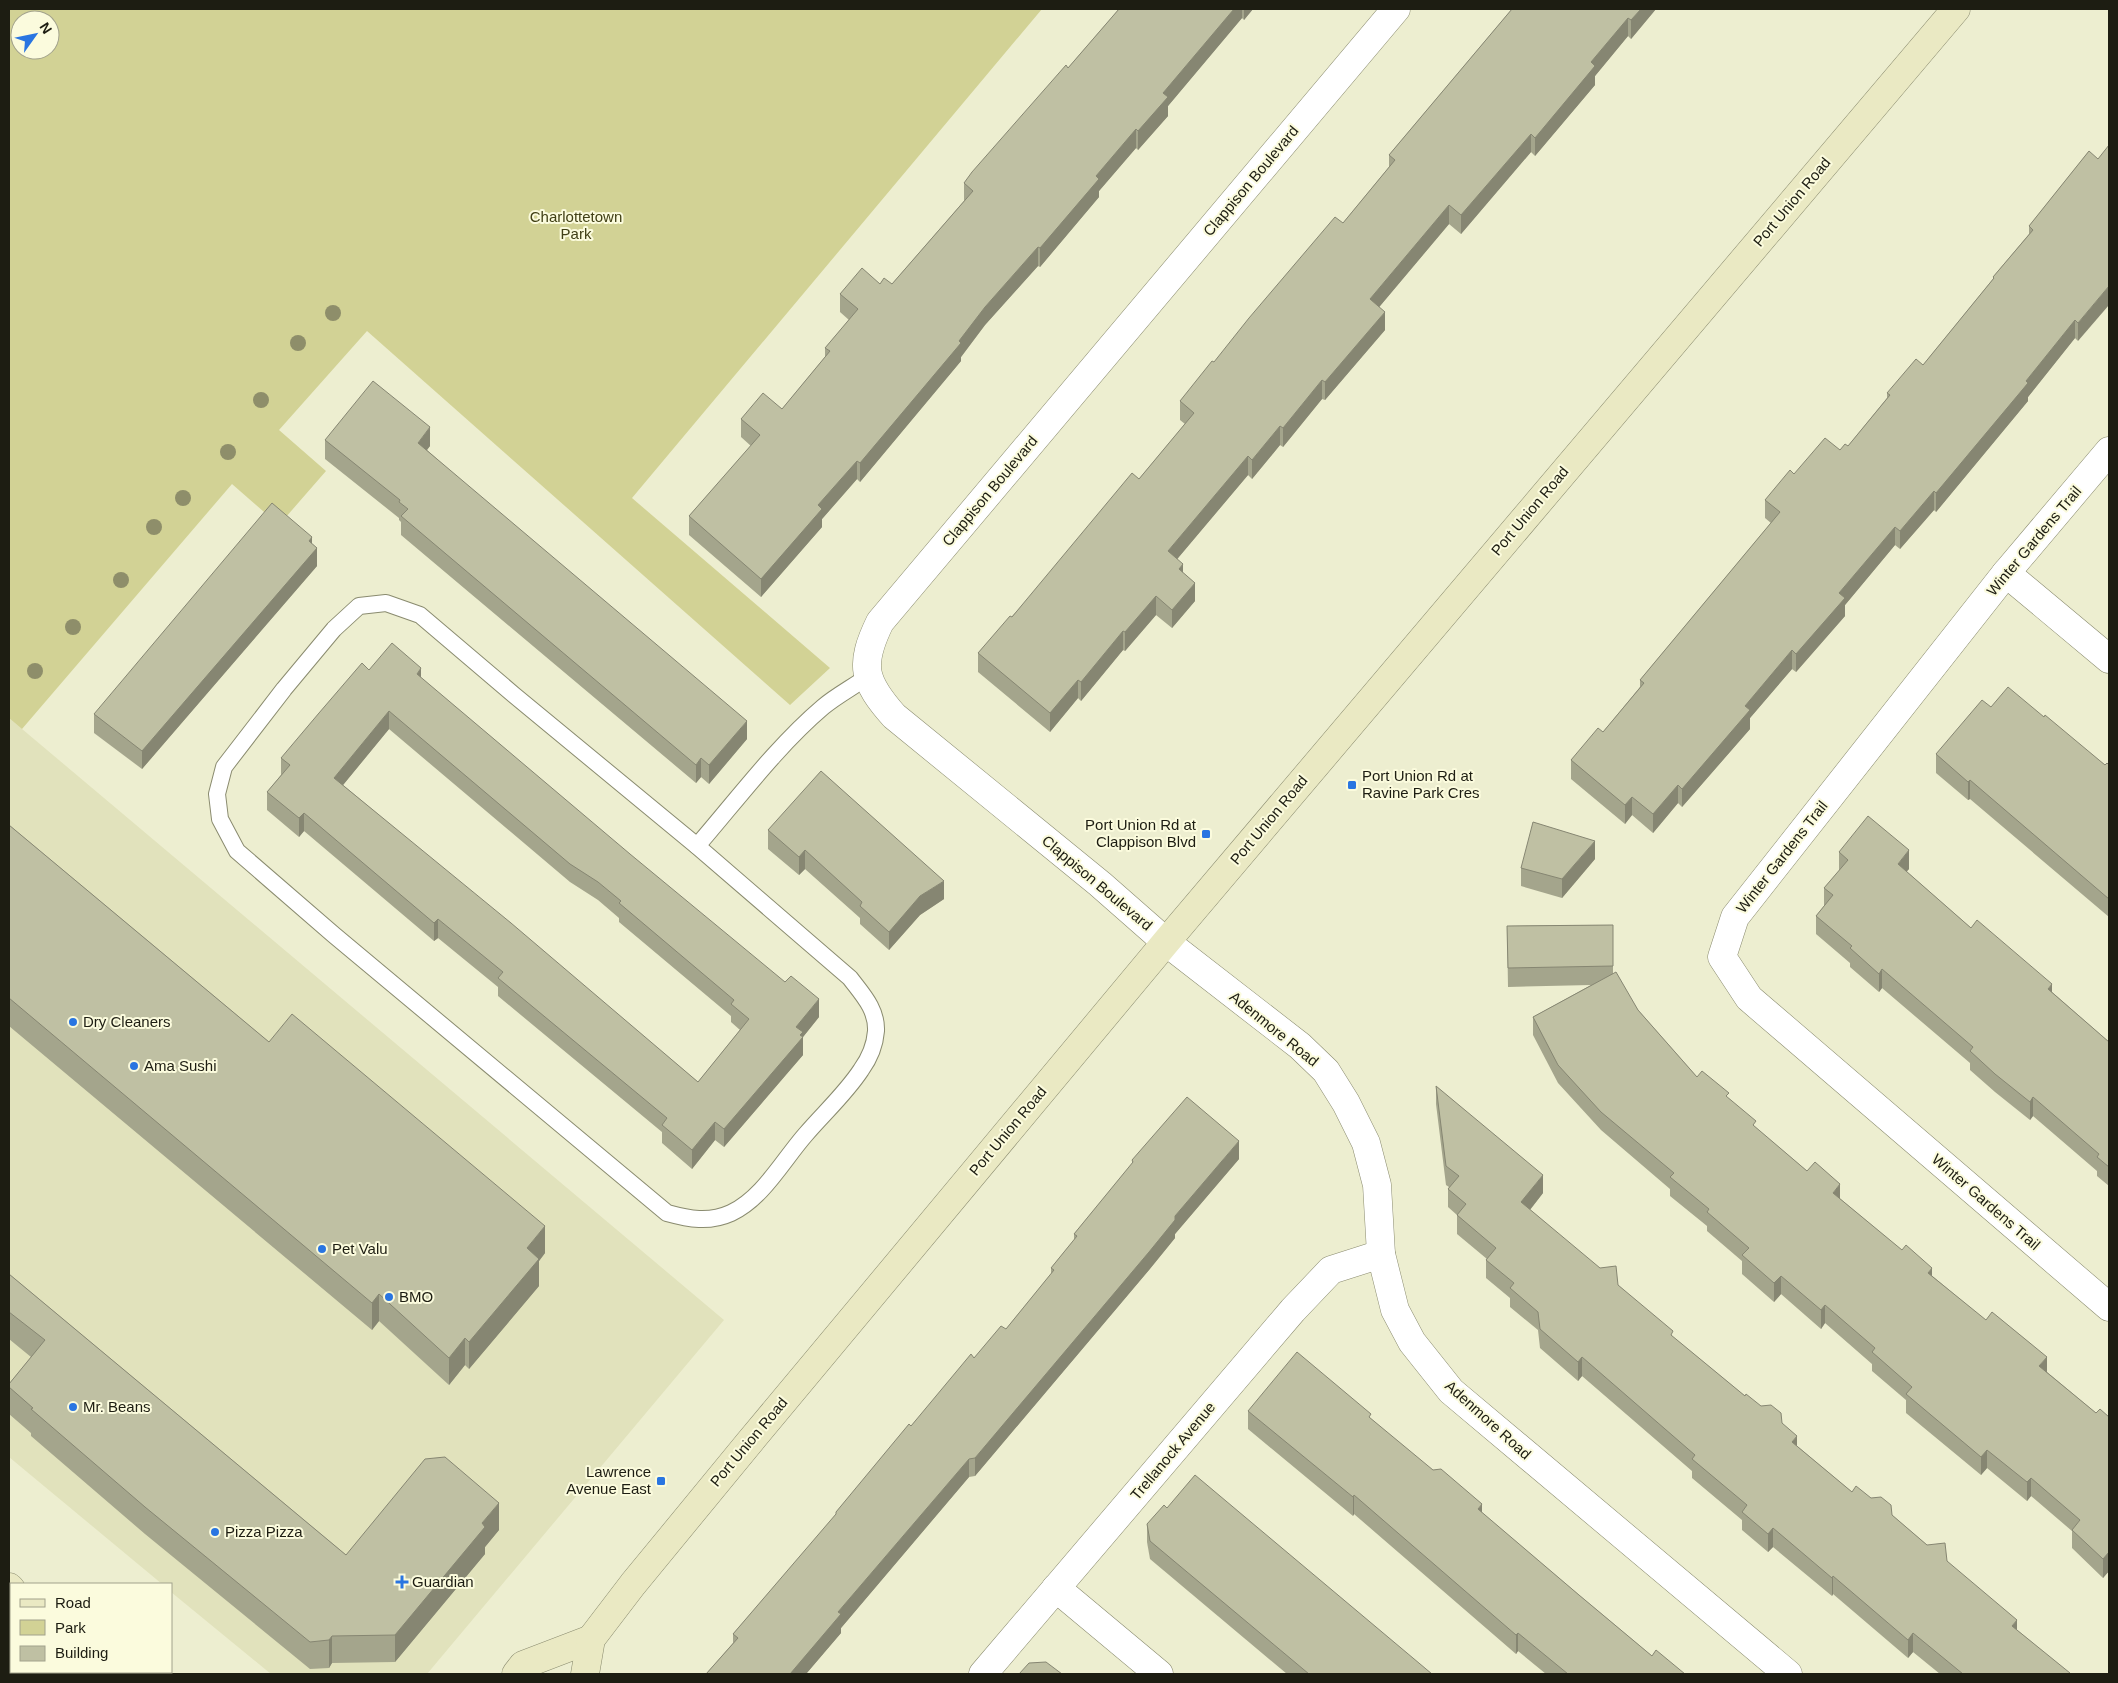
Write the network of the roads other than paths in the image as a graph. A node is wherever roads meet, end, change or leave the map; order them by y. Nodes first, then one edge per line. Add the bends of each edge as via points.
1 (1396, 9) edge
2 (1956, 9) edge
3 (2109, 451) edge
4 (2006, 574) junction
5 (2109, 660) edge
6 (867, 677) junction
7 (697, 846) junction
8 (1166, 942) junction
9 (1380, 1254) junction
10 (2109, 1307) edge
11 (1056, 1588) junction
12 (591, 1640) junction
13 (516, 1674) edge
14 (585, 1674) edge
15 (983, 1674) edge
16 (1159, 1674) edge
17 (1788, 1674) edge

1 - 6 street, Clappison Boulevard via 880,622 870,644
2 - 8 main road, Port Union Road
3 - 4 street, Winter Gardens Trail
4 - 5 street
4 - 10 street, Winter Gardens Trail via 1735,917 1722,957 1749,998
6 - 7 lane via 810,719
6 - 8 street, Clappison Boulevard via 894,716
7 - 7 lane via 850,978 869,1002 876,1032 870,1055 861,1071 753,1199 730,1213 707,1220 667,1213 236,851 220,819 217,794 224,767 334,629 359,606 386,603 420,615
8 - 9 street, Adenmore Road via 1300,1046 1326,1071 1366,1143 1377,1185
8 - 12 main road, Port Union Road via 748,1444
9 - 11 street, Trellanock Avenue via 1330,1270 1292,1310
9 - 17 street, Adenmore Road via 1395,1310 1412,1342 1451,1391
11 - 15 street, Trellanock Avenue
11 - 16 street
12 - 13 main road via 523,1665
12 - 14 main road, Port Union Road

